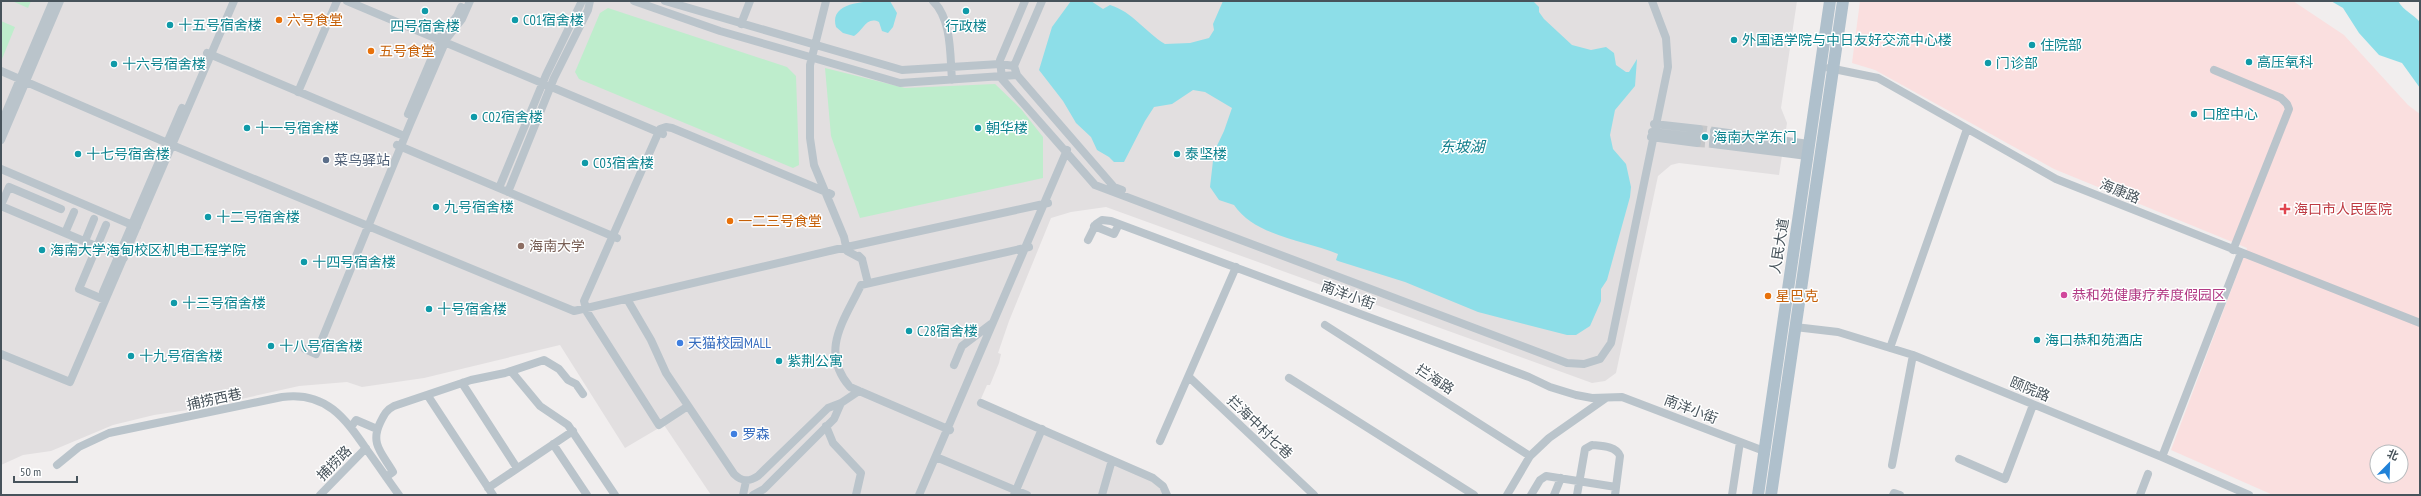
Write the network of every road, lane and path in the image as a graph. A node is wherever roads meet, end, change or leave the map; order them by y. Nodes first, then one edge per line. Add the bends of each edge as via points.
1 (53, 1) edge
2 (60, 1) edge
3 (228, 1) edge
4 (234, 1) edge
5 (337, 1) edge
6 (347, 1) edge
7 (360, 1) edge
8 (464, 1) edge
9 (470, 1) edge
10 (582, 1) edge
11 (590, 1) edge
12 (634, 1) edge
13 (665, 1) edge
14 (750, 1) edge
15 (933, 1) edge
16 (1025, 1) edge
17 (1042, 1) edge
18 (1648, 1) edge
19 (1652, 1) edge
20 (1830, 1) edge
21 (1843, 1) edge
22 (828, 2) edge
23 (741, 24) junction
24 (443, 39) junction
25 (816, 45) junction
26 (209, 52) junction
27 (812, 57) junction
28 (1000, 64) junction
29 (1014, 66) junction
30 (1820, 66) junction
31 (951, 67) junction
32 (1833, 69) junction
33 (2214, 70) dead end
34 (1, 71) edge
35 (1016, 75) junction
36 (1, 76) edge
37 (1002, 76) junction
38 (952, 80) junction
39 (543, 81) junction
40 (22, 82) junction
41 (551, 85) junction
42 (299, 90) junction
43 (1, 124) edge
44 (1967, 129) junction
45 (1654, 131) junction
46 (663, 132) junction
47 (403, 133) junction
48 (1, 140) edge
49 (1073, 141) junction
50 (170, 144) junction
51 (399, 145) junction
52 (1782, 146) junction
53 (1808, 150) junction
54 (1067, 154) junction
55 (1, 169) edge
56 (1, 174) edge
57 (499, 188) junction
58 (508, 192) junction
59 (829, 196) junction
60 (1, 205) edge
61 (1045, 205) junction
62 (61, 209) dead end
63 (74, 212) dead end
64 (94, 219) dead end
65 (106, 224) dead end
66 (134, 228) junction
67 (367, 229) junction
68 (65, 233) junction
69 (614, 237) junction
70 (1088, 240) dead end
71 (85, 241) junction
72 (97, 246) junction
73 (849, 248) junction
74 (1027, 248) junction
75 (2237, 252) junction
76 (121, 257) junction
77 (1236, 267) junction
78 (868, 283) junction
79 (103, 299) junction
80 (628, 301) junction
81 (590, 310) junction
82 (996, 321) junction
83 (2420, 323) edge
84 (1325, 325) dead end
85 (1795, 327) junction
86 (1890, 348) junction
87 (304, 349) dead end
88 (1, 350) edge
89 (1, 354) edge
90 (1913, 355) junction
91 (954, 365) dead end
92 (511, 371) junction
93 (1189, 377) junction
94 (1289, 378) dead end
95 (68, 379) junction
96 (462, 383) junction
97 (859, 391) junction
98 (583, 394) dead end
99 (428, 396) junction
100 (1608, 396) junction
101 (841, 403) junction
102 (981, 403) dead end
103 (2033, 405) junction
104 (688, 406) junction
105 (826, 426) junction
106 (352, 428) junction
107 (377, 429) junction
108 (1042, 429) junction
109 (948, 430) junction
110 (573, 431) junction
111 (1160, 441) dead end
112 (1740, 442) junction
113 (553, 444) junction
114 (366, 448) junction
115 (1764, 451) junction
116 (1530, 456) junction
117 (2162, 457) junction
118 (937, 459) junction
119 (1959, 459) dead end
120 (1112, 460) junction
121 (57, 464) dead end
122 (1892, 465) dead end
123 (517, 468) junction
124 (2148, 474) dead end
125 (386, 477) junction
126 (1561, 478) junction
127 (746, 481) junction
128 (1579, 481) junction
129 (488, 488) junction
130 (1615, 491) edge
131 (1015, 494) edge
132 (320, 495) edge
133 (399, 495) edge
134 (493, 495) edge
135 (587, 495) edge
136 (615, 495) edge
137 (743, 495) edge
138 (753, 495) edge
139 (856, 495) edge
140 (919, 495) edge
141 (923, 495) edge
142 (1027, 495) edge
143 (1102, 495) edge
144 (1167, 495) edge
145 (1314, 495) edge
146 (1474, 495) edge
147 (1507, 495) edge
148 (1531, 495) edge
149 (1554, 495) edge
150 (1577, 495) edge
151 (1732, 495) edge
152 (1758, 495) edge
153 (1771, 495) edge
154 (1893, 495) edge
155 (1900, 495) edge
156 (2140, 495) edge
157 (2249, 495) edge

1 - 40 street
2 - 40 street
3 - 26 street
4 - 26 street
5 - 42 street
6 - 24 street
7 - 24 street
8 - 24 street via 458,16
9 - 24 street via 462,19
10 - 39 street
11 - 41 street
12 - 27 street via 720,31
13 - 23 street
14 - 23 street
15 - 31 street via 940,9 946,27
16 - 28 street via 1000,58
17 - 29 street
18 - 45 street via 1662,30 1667,58
19 - 45 street via 1664,31 1669,62
20 - 30 main road, 人民大道
21 - 32 main road, 人民大道
22 - 25 street
23 - 25 street
24 - 39 street
24 - 47 street
25 - 27 street
25 - 31 street via 902,70
26 - 42 street
26 - 50 street
27 - 38 street via 900,83
27 - 59 street via 808,80 810,138 814,165
28 - 29 street
28 - 31 street
28 - 37 street
29 - 35 street
30 - 32 street, 海康路
30 - 53 main road, 人民大道
31 - 38 street
32 - 44 street, 海康路 via 1878,78
32 - 85 main road, 人民大道
33 - 75 street via 2281,98 2288,109
34 - 40 street
35 - 37 street
35 - 49 street
36 - 40 street
37 - 38 street
37 - 54 street
39 - 41 street
39 - 57 street
40 - 43 street
40 - 48 street
40 - 50 street
41 - 46 street
41 - 58 street
42 - 47 street
44 - 75 street, 海康路 via 2056,179
44 - 86 street
45 - 45 street via 1694,136
45 - 49 street via 1607,342 1598,355 1579,360 1570,359 1114,187
45 - 54 street via 1611,343 1600,359 1579,364 1567,362 1095,185
46 - 59 street
46 - 69 street
47 - 51 street
49 - 54 street
50 - 66 street
50 - 67 street via 177,152
51 - 57 street
51 - 67 street
52 - 52 street via 1713,138
52 - 53 street
52 - 53 street
53 - 115 main road, 人民大道
54 - 61 street
55 - 66 street
56 - 66 street
57 - 58 street
58 - 69 street
59 - 73 street
60 - 62 street via 9,187
60 - 68 street
61 - 73 street
61 - 74 street
63 - 68 street
64 - 71 street
65 - 72 street
66 - 76 street
67 - 81 street via 572,315
67 - 87 street via 315,354
68 - 71 street
69 - 81 street via 590,301
70 - 77 street, 南洋小街 via 1094,226 1102,220
71 - 72 street
72 - 76 street
72 - 79 street via 78,289
73 - 78 street via 862,259
73 - 80 street
74 - 78 street
74 - 82 street
75 - 83 street, 海康路
75 - 117 street
76 - 79 street
77 - 93 street
77 - 100 street, 南洋小街 via 1529,376 1550,387 1592,398
78 - 97 street via 861,285 835,340 834,354 842,377 850,387
79 - 95 street
80 - 81 street
80 - 104 street via 651,340 666,374
81 - 104 street via 595,323 659,425
82 - 91 street via 962,346
82 - 109 street
84 - 116 street, 拦海路
85 - 86 street, 颐院路 via 1838,332
85 - 153 main road, 人民大道
86 - 90 street, 颐院路
88 - 95 street
89 - 95 street
90 - 103 street, 颐院路
90 - 122 street
92 - 96 street
92 - 98 street via 544,360 559,369
92 - 110 street via 532,399
93 - 111 street
93 - 145 street, 拦海中村七巷
94 - 146 street
96 - 99 street
96 - 123 street
97 - 101 street
97 - 109 street
99 - 107 street via 389,408
99 - 129 street
100 - 112 street, 南洋小街 via 1622,397
100 - 116 street via 1549,438
101 - 105 street via 834,419
101 - 127 street via 828,408 758,476
102 - 108 street
103 - 117 street, 颐院路
103 - 119 street via 2005,479
104 - 127 street via 734,474
105 - 138 street via 764,489
105 - 139 street via 833,443 862,473
106 - 107 street via 356,420
106 - 114 street, 捕捞西巷
106 - 121 street, 捕捞西巷 via 339,413 320,402 302,396 292,396 110,433 78,447
107 - 125 street via 376,444 393,472
108 - 120 street
108 - 131 street
109 - 118 street
110 - 113 street
110 - 136 street
112 - 115 street, 南洋小街
112 - 151 street
113 - 123 street
113 - 135 street
114 - 125 street, 捕捞西巷
114 - 132 street, 捕捞路
115 - 152 main road, 人民大道
116 - 147 street
117 - 157 street, 颐院路
118 - 131 street
118 - 140 street
118 - 141 street
120 - 143 street
120 - 144 street via 1156,480 1163,486
123 - 129 street
124 - 156 street
125 - 133 street, 捕捞西巷
126 - 128 street
126 - 148 street via 1543,478
126 - 149 street
127 - 137 street
128 - 130 street
128 - 130 street via 1585,449 1592,445 1613,448 1620,456
128 - 150 street
129 - 134 street
131 - 142 street
154 - 155 street via 1894,492

